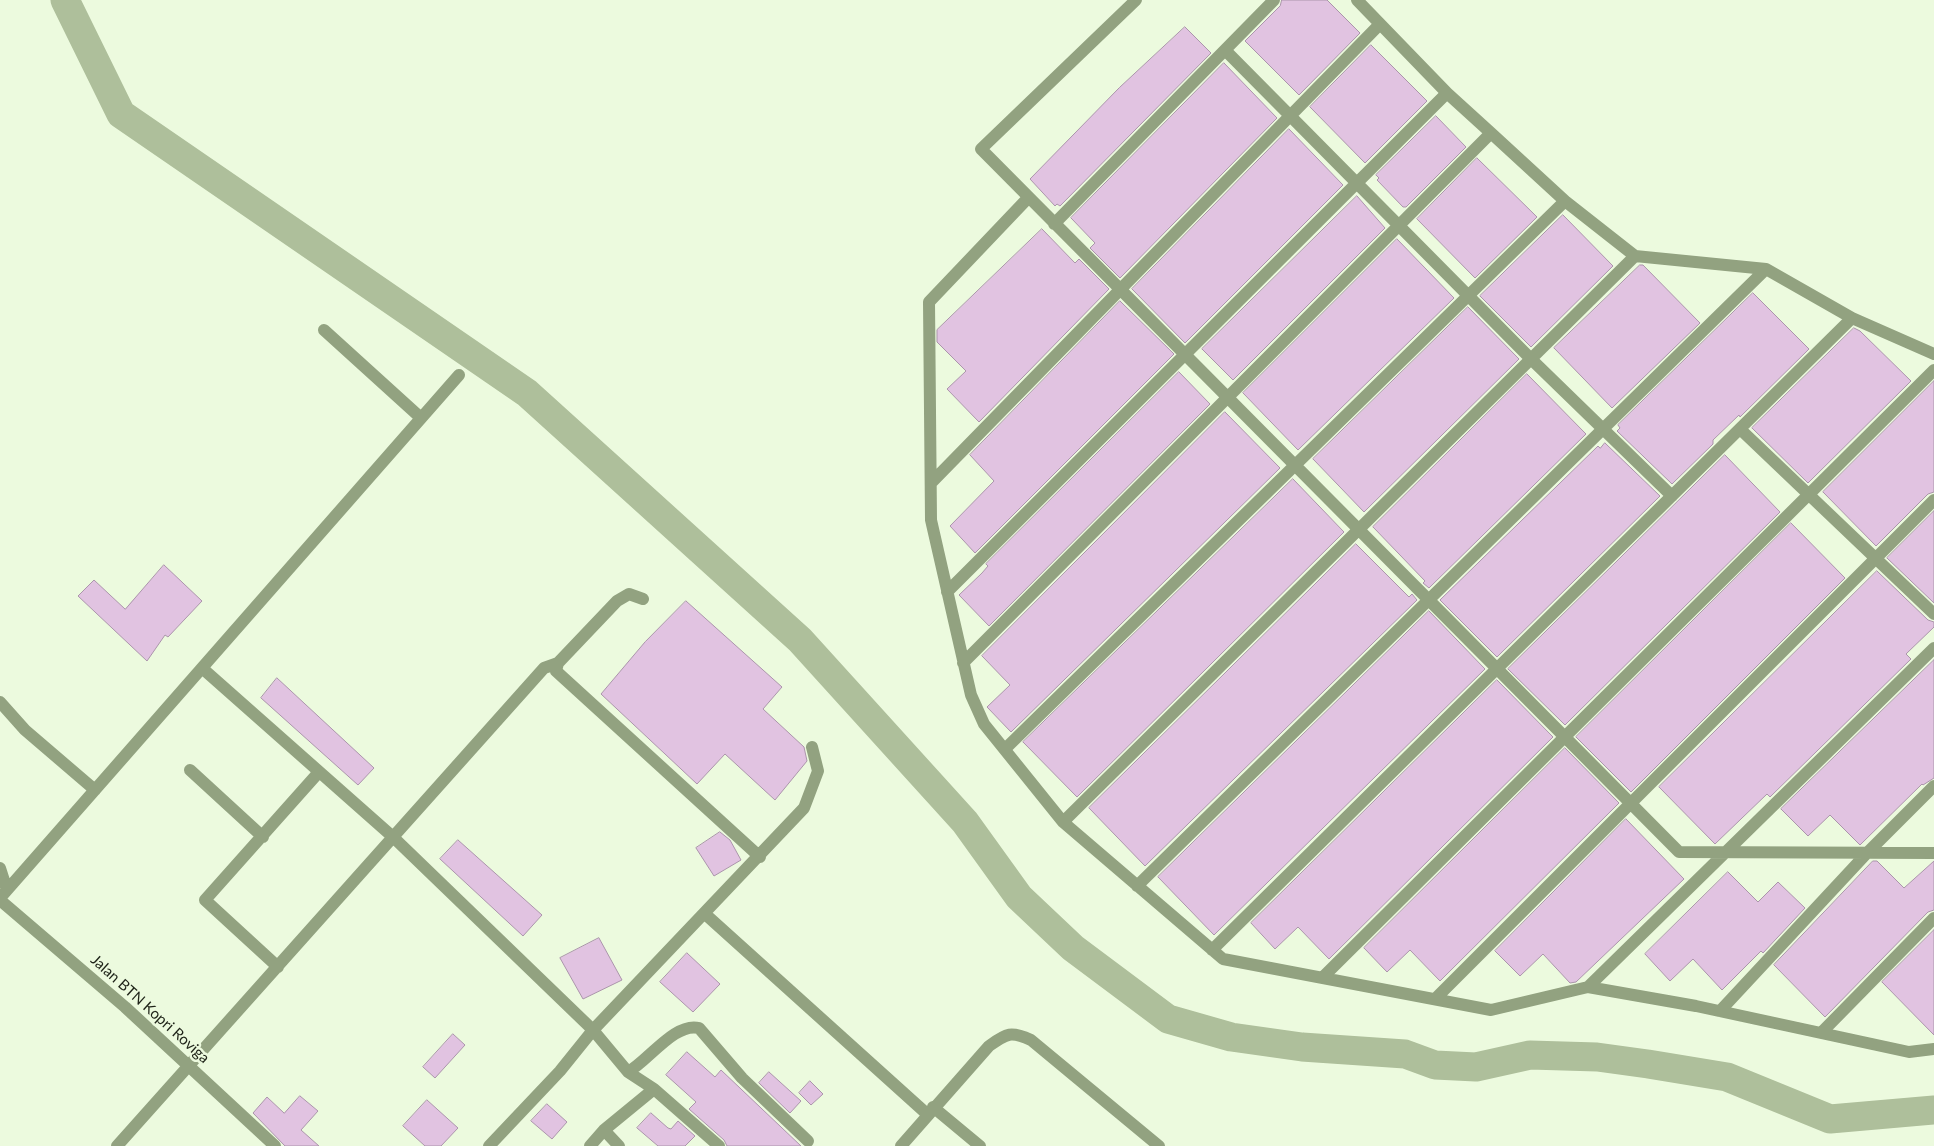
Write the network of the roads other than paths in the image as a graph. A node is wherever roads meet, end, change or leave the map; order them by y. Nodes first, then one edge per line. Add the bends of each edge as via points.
1 (1136, 0) edge
2 (1274, 0) edge
3 (1358, 0) edge
4 (1380, 24) junction
5 (1225, 50) junction
6 (1447, 93) junction
7 (1290, 115) junction
8 (1491, 133) junction
9 (1357, 183) junction
10 (1028, 198) junction
11 (1565, 201) junction
12 (1054, 224) junction
13 (1399, 225) junction
14 (1635, 256) junction
15 (1766, 269) junction
16 (1119, 290) junction
17 (1469, 295) junction
18 (1852, 318) junction
19 (324, 330) dead end
20 (1934, 354) edge
21 (1184, 355) junction
22 (1531, 359) junction
23 (1934, 370) edge
24 (459, 375) dead end
25 (1226, 399) junction
26 (421, 418) junction
27 (1740, 429) junction
28 (1602, 430) junction
29 (1293, 467) junction
30 (931, 483) junction
31 (1809, 494) junction
32 (1672, 496) junction
33 (1934, 500) edge
34 (1358, 530) junction
35 (1875, 559) junction
36 (947, 592) junction
37 (642, 599) dead end
38 (1429, 599) junction
39 (1934, 614) edge
40 (1934, 648) edge
41 (558, 662) junction
42 (963, 664) junction
43 (202, 668) junction
44 (1497, 668) junction
45 (0, 702) edge
46 (1564, 737) junction
47 (812, 748) dead end
48 (1005, 749) junction
49 (190, 770) dead end
50 (319, 772) junction
51 (1934, 786) edge
52 (95, 790) junction
53 (1630, 803) junction
54 (1063, 822) junction
55 (263, 837) junction
56 (393, 838) junction
57 (1727, 852) junction
58 (1867, 853) junction
59 (1934, 853) edge
60 (760, 857) junction
61 (0, 868) edge
62 (1137, 886) junction
63 (2, 896) edge
64 (704, 913) junction
65 (1934, 918) edge
66 (1212, 950) junction
67 (278, 967) junction
68 (1322, 978) junction
69 (1588, 987) junction
70 (1435, 999) junction
71 (1720, 1011) junction
72 (593, 1030) junction
73 (1821, 1033) junction
74 (1934, 1040) edge
75 (1929, 1050) edge
76 (189, 1066) junction
77 (628, 1072) junction
78 (654, 1089) junction
79 (930, 1111) junction
80 (604, 1130) junction
81 (808, 1141) dead end
82 (117, 1146) edge
83 (275, 1146) edge
84 (489, 1146) edge
85 (590, 1146) edge
86 (619, 1146) edge
87 (718, 1146) edge
88 (901, 1146) edge
89 (980, 1146) edge
90 (1159, 1146) edge

1 - 10 street via 980,149
2 - 5 street
3 - 4 street
4 - 6 street
4 - 7 street
5 - 7 street
5 - 12 street
6 - 8 street
6 - 9 street
7 - 9 street
7 - 16 street
8 - 11 street
8 - 13 street
9 - 13 street
9 - 21 street
10 - 12 street
10 - 30 street via 930,302
11 - 14 street
11 - 17 street
12 - 16 street
13 - 17 street
13 - 25 street
14 - 15 street
14 - 22 street
15 - 18 street
15 - 28 street
16 - 21 street
16 - 30 street
17 - 22 street
17 - 29 street
18 - 20 street
18 - 27 street
19 - 26 street
21 - 25 street
21 - 36 street
22 - 28 street
22 - 34 street
23 - 31 street
24 - 26 street
25 - 29 street
25 - 42 street
26 - 43 street
27 - 31 street
27 - 32 street
28 - 32 street
28 - 38 street
29 - 34 street
29 - 48 street
30 - 36 street via 931,520
31 - 35 street
31 - 46 street
32 - 44 street
33 - 35 street
34 - 38 street
34 - 54 street
35 - 39 street
35 - 53 street
36 - 42 street
37 - 41 street via 629,594 617,601
38 - 44 street
38 - 62 street
40 - 57 street
41 - 56 street via 544,668
41 - 60 street via 556,671 561,677
42 - 48 street via 970,695 984,724
43 - 50 street
43 - 52 street
44 - 46 street
44 - 66 street
45 - 52 street via 25,730
46 - 53 street
46 - 68 street
47 - 60 street via 818,771 804,808
48 - 54 street
49 - 55 street
50 - 55 street
50 - 56 street
51 - 58 street
52 - 63 street
53 - 57 street via 1679,852
53 - 70 street
54 - 62 street
55 - 67 street via 205,900
56 - 67 street
56 - 72 street
57 - 58 street
57 - 69 street
58 - 59 street
58 - 71 street
60 - 64 street
61 - 63 street
62 - 66 street
63 - 76 street, Jalan BTN Kopri Roviga
64 - 72 street
64 - 79 street
65 - 73 street
66 - 68 street via 1223,959
67 - 76 street
68 - 70 street
69 - 70 street via 1491,1010
69 - 71 street
71 - 73 street
72 - 77 street
72 - 84 street via 560,1071
73 - 75 street via 1909,1052
74 - 75 street
76 - 82 street
76 - 83 street, Jalan BTN Kopri Roviga
77 - 78 street
77 - 81 street via 678,1030 699,1028 742,1078
78 - 80 street
78 - 87 street
79 - 88 street
79 - 89 street
79 - 90 street via 989,1046 1002,1036 1015,1033 1031,1040
80 - 85 street
80 - 86 street

